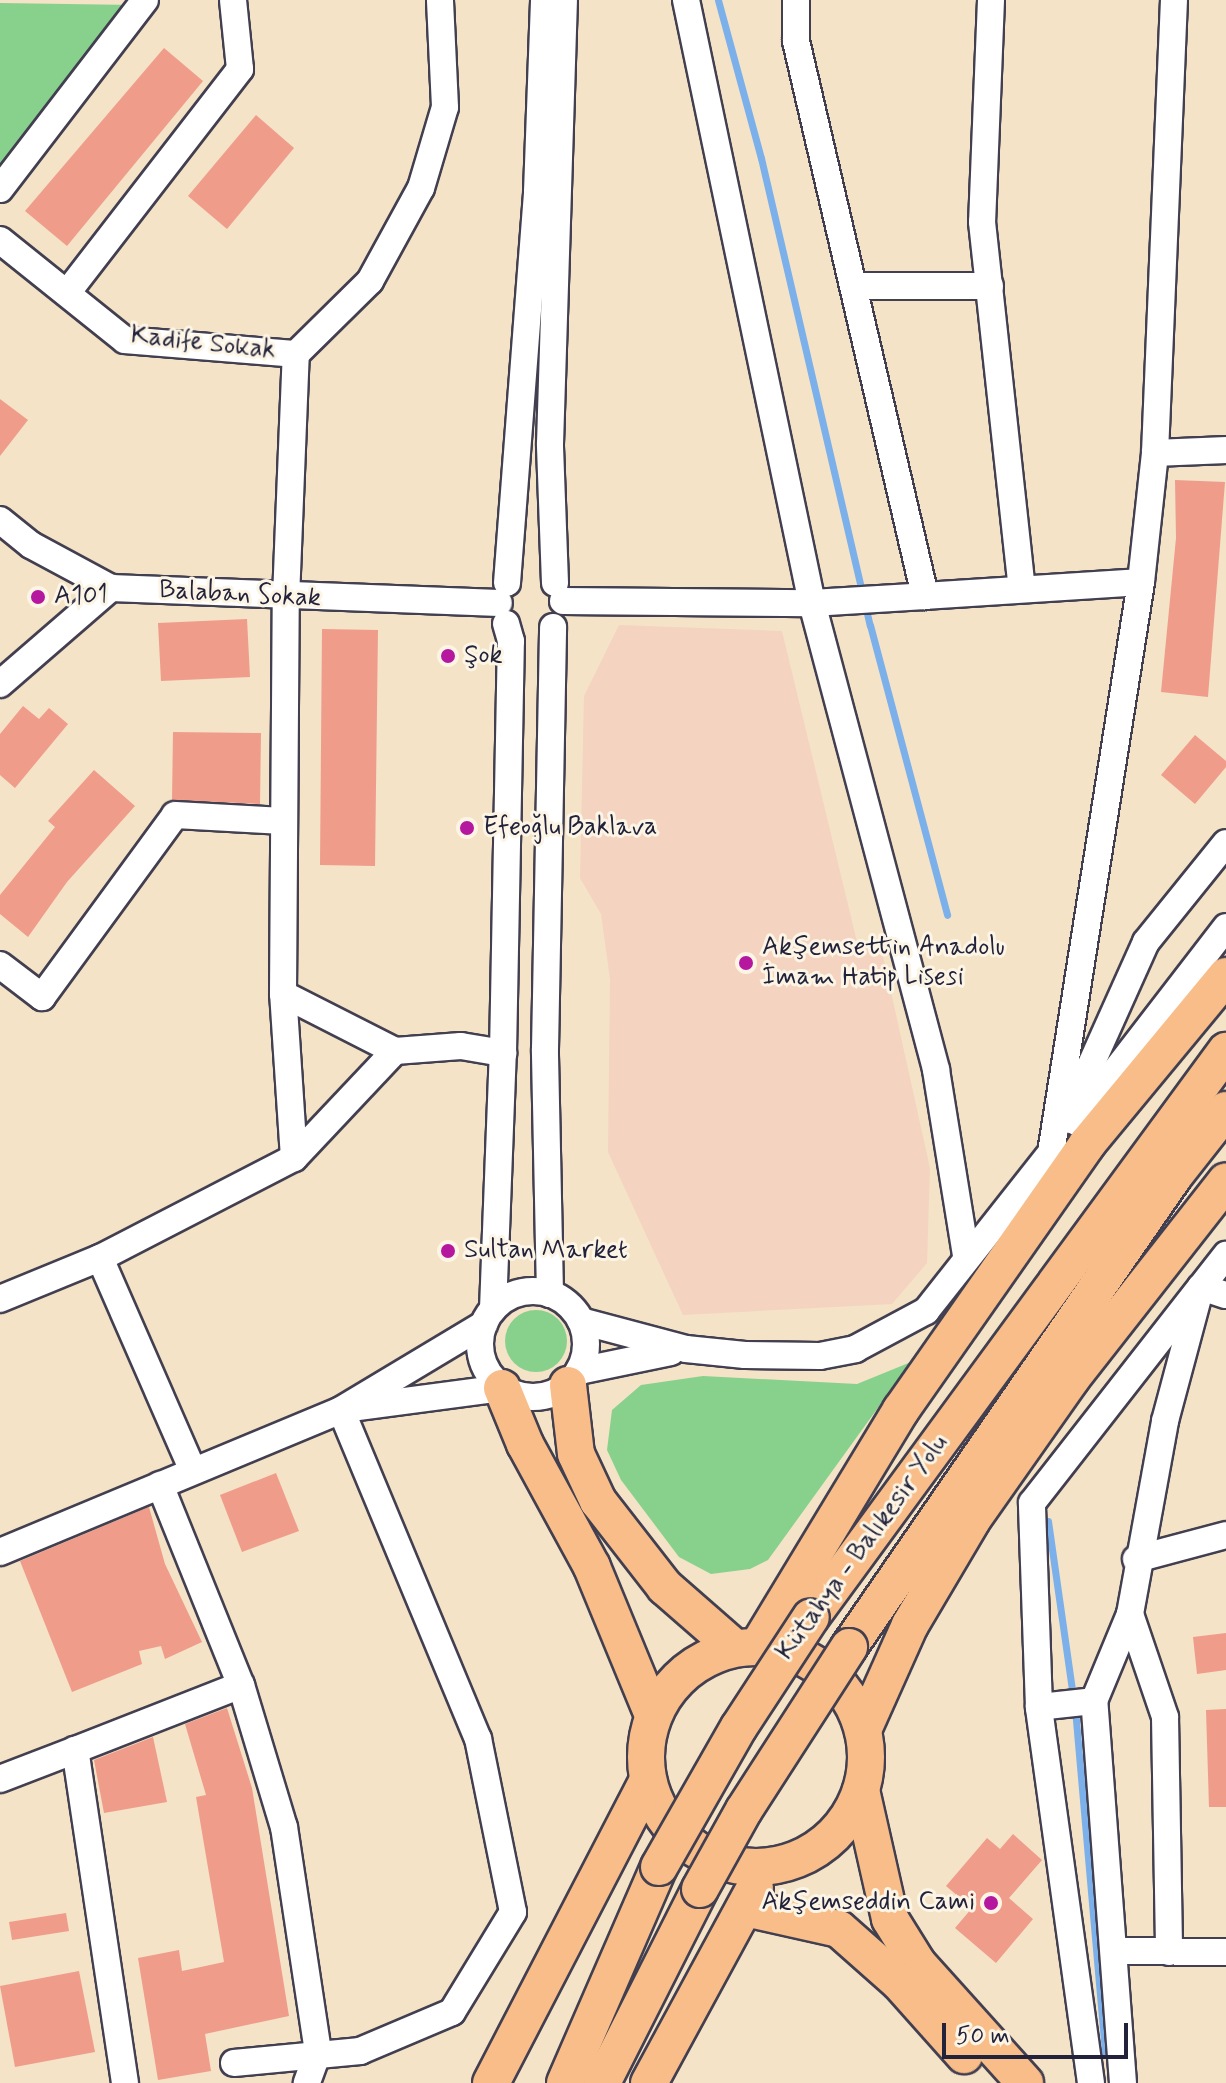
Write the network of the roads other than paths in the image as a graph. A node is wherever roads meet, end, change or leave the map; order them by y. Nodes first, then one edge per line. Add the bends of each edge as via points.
1 (145, 0) edge
2 (233, 0) edge
3 (440, 0) edge
4 (544, 0) edge
5 (564, 0) edge
6 (686, 0) edge
7 (796, 0) edge
8 (991, 0) edge
9 (1174, 0) edge
10 (0, 189) edge
11 (0, 240) edge
12 (854, 286) junction
13 (990, 286) junction
14 (67, 293) junction
15 (296, 354) junction
16 (1226, 450) edge
17 (1155, 453) junction
18 (0, 520) edge
19 (1141, 582) junction
20 (111, 588) junction
21 (1022, 589) junction
22 (559, 592) junction
23 (925, 596) junction
24 (286, 598) junction
25 (504, 603) junction
26 (812, 603) junction
27 (553, 627) junction
28 (0, 684) edge
29 (284, 821) junction
30 (1226, 843) edge
31 (1226, 927) edge
32 (0, 965) edge
33 (1226, 976) edge
34 (283, 994) junction
35 (395, 1051) junction
36 (1226, 1051) edge
37 (503, 1053) junction
38 (1226, 1110) edge
39 (1051, 1153) junction
40 (294, 1158) junction
41 (1226, 1181) edge
42 (1226, 1255) edge
43 (966, 1256) junction
44 (100, 1258) junction
45 (1214, 1291) edge
46 (550, 1294) junction
47 (0, 1299) edge
48 (489, 1317) junction
49 (581, 1321) junction
50 (686, 1349) junction
51 (573, 1378) junction
52 (502, 1388) junction
53 (341, 1410) junction
54 (193, 1471) junction
55 (160, 1485) junction
56 (1226, 1535) edge
57 (0, 1552) edge
58 (1136, 1559) junction
59 (1130, 1614) junction
60 (747, 1647) junction
61 (241, 1685) junction
62 (1094, 1701) junction
63 (1039, 1707) junction
64 (653, 1715) junction
65 (863, 1730) junction
66 (75, 1750) junction
67 (0, 1779) edge
68 (648, 1780) junction
69 (861, 1790) junction
70 (765, 1867) junction
71 (745, 1908) junction
72 (1116, 1951) junction
73 (1169, 1952) junction
74 (1226, 1952) edge
75 (318, 2052) junction
76 (234, 2063) dead end
77 (125, 2083) edge
78 (307, 2083) edge
79 (491, 2083) edge
80 (565, 2083) edge
81 (602, 2083) edge
82 (649, 2083) edge
83 (990, 2083) edge
84 (1025, 2083) edge
85 (1091, 2083) edge
86 (1123, 2083) edge

1 - 10 street
2 - 14 street via 240,69
3 - 15 street via 445,107 421,188 370,281
4 - 25 street via 537,192
5 - 22 street via 550,444
6 - 26 street
7 - 12 street via 796,41
8 - 13 street via 982,222
9 - 17 street
11 - 14 street, Kadife Sokak
12 - 13 street
12 - 23 street
13 - 21 street
14 - 15 street, Kadife Sokak via 125,340
15 - 24 street
16 - 17 street
17 - 19 street
18 - 20 street, Balaban Sokak via 31,545
19 - 21 street
19 - 39 street
20 - 24 street, Balaban Sokak
20 - 28 street
21 - 23 street
22 - 25 street via 537,572
22 - 26 street
22 - 27 street
23 - 26 street
24 - 25 street, Balaban Sokak
24 - 29 street
25 - 27 street via 524,635
25 - 37 street via 511,641
26 - 43 street via 936,1070
27 - 46 street via 545,1049
29 - 32 street via 175,815 42,997
29 - 34 street
30 - 39 street via 1146,942
31 - 39 street via 1196,973
33 - 60 highway via 1087,1144 901,1410
34 - 35 street
34 - 40 street
35 - 37 street via 461,1046
35 - 40 street
36 - 80 highway, Kütahya - Balıkesir Yolu, bridge via 811,1617 739,1727 659,1867
37 - 48 street
38 - 81 highway, Kütahya - Balıkesir Yolu, bridge via 1174,1176 849,1647 744,1810
39 - 43 street
40 - 44 street
41 - 65 highway via 1071,1379 972,1520 910,1625
42 - 45 street
43 - 50 street via 926,1311 855,1349 781,1358
44 - 47 street
44 - 54 street
45 - 58 street via 1165,1421
45 - 63 street via 1032,1503
46 - 48 street via 519,1293
46 - 49 street
48 - 52 street via 482,1359
48 - 53 street
49 - 50 street
49 - 51 street via 585,1346
50 - 51 street
51 - 52 street via 535,1398
51 - 60 highway via 576,1454 598,1501 665,1587
52 - 53 street
52 - 64 highway via 525,1444 592,1567
53 - 54 street
53 - 75 street via 478,1739 513,1912 452,2012 360,2051
54 - 55 street
55 - 57 street
55 - 61 street
56 - 58 street
58 - 59 street
59 - 62 street
59 - 73 street via 1165,1717
60 - 64 highway via 686,1671
60 - 65 highway via 813,1662 853,1703
61 - 66 street
61 - 75 street via 284,1827
62 - 63 street
62 - 72 street
63 - 85 street
64 - 68 highway via 645,1747
65 - 69 highway
66 - 67 street
66 - 77 street
68 - 70 highway via 659,1810 678,1835 703,1854 734,1865
68 - 79 highway
69 - 70 highway via 847,1819 825,1843 797,1860
69 - 84 highway via 890,1919 918,1964
70 - 71 highway
71 - 82 highway
71 - 83 highway via 839,1929 899,1982
72 - 73 street
72 - 86 street
73 - 74 street
75 - 76 street
75 - 78 street

